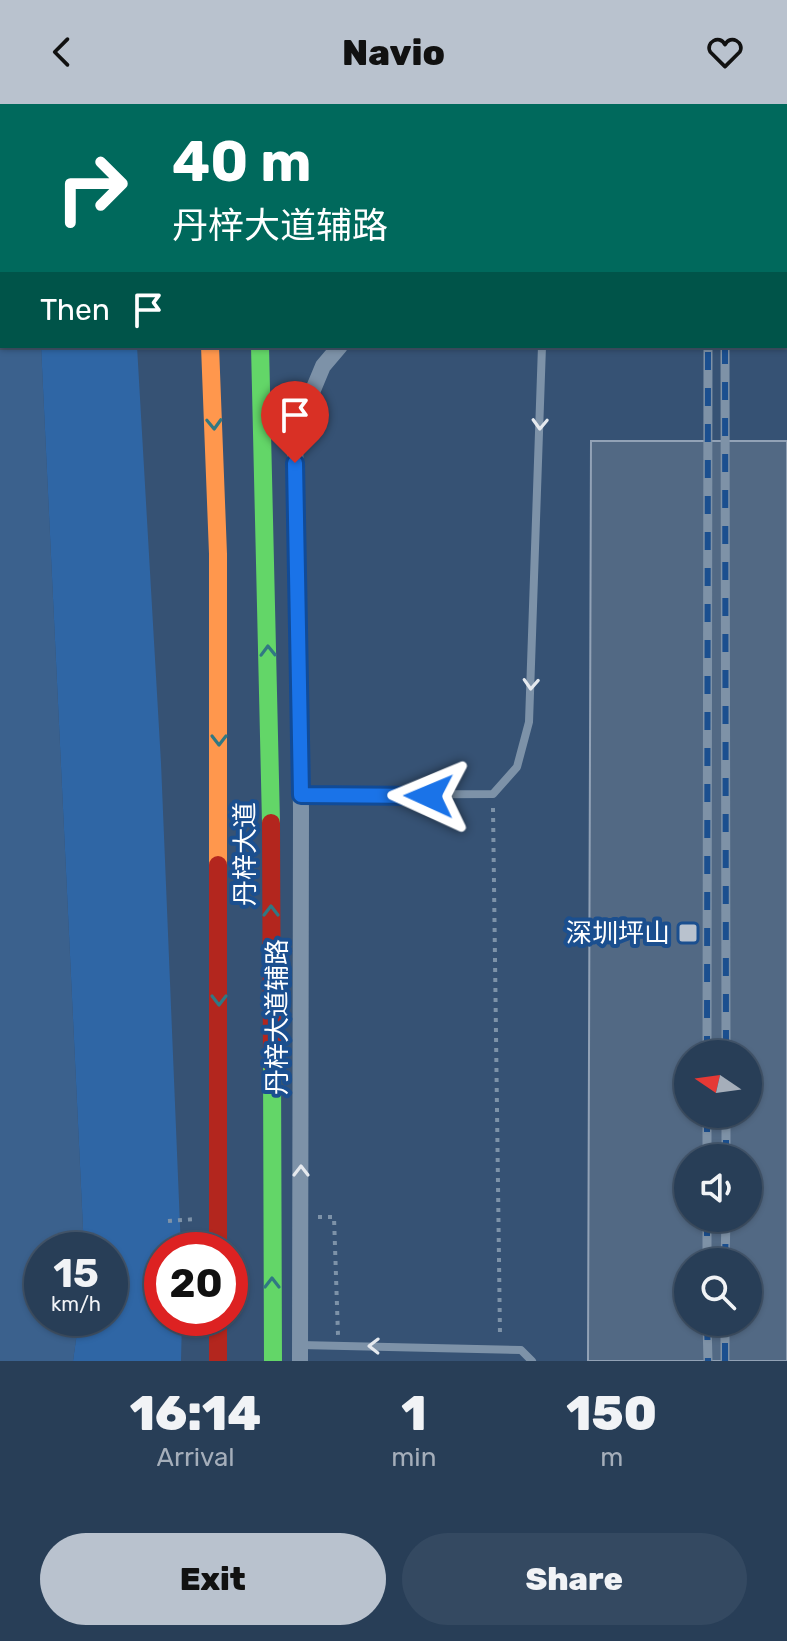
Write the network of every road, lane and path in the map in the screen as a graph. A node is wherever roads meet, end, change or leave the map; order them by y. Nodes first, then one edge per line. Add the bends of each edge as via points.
1 (210, 348) edge
2 (260, 348) edge
3 (338, 348) edge
4 (542, 348) edge
5 (493, 794) junction
6 (301, 795) junction
7 (315, 1217) dead end
8 (185, 1219) dead end
9 (168, 1221) dead end
10 (218, 1232) edge
11 (218, 1336) edge
12 (338, 1346) junction
13 (501, 1349) junction
14 (300, 1353) edge
15 (218, 1361) edge
16 (273, 1361) edge
17 (532, 1361) edge

1 -> 10 main road, 丹梓大道 via 218,569
16 -> 2 main road, 丹梓大道 via 271,814
3 - 6 street, 丹梓大道辅路 via 323,366 295,433
4 -> 5 lane via 529,722 517,767
5 - 6 lane
5 - 13 path
14 -> 6 street, 丹梓大道辅路
7 - 12 path via 334,1217
8 - 9 path
11 - 15 main road
13 -> 12 lane
12 - 14 lane
13 - 17 lane via 521,1350

